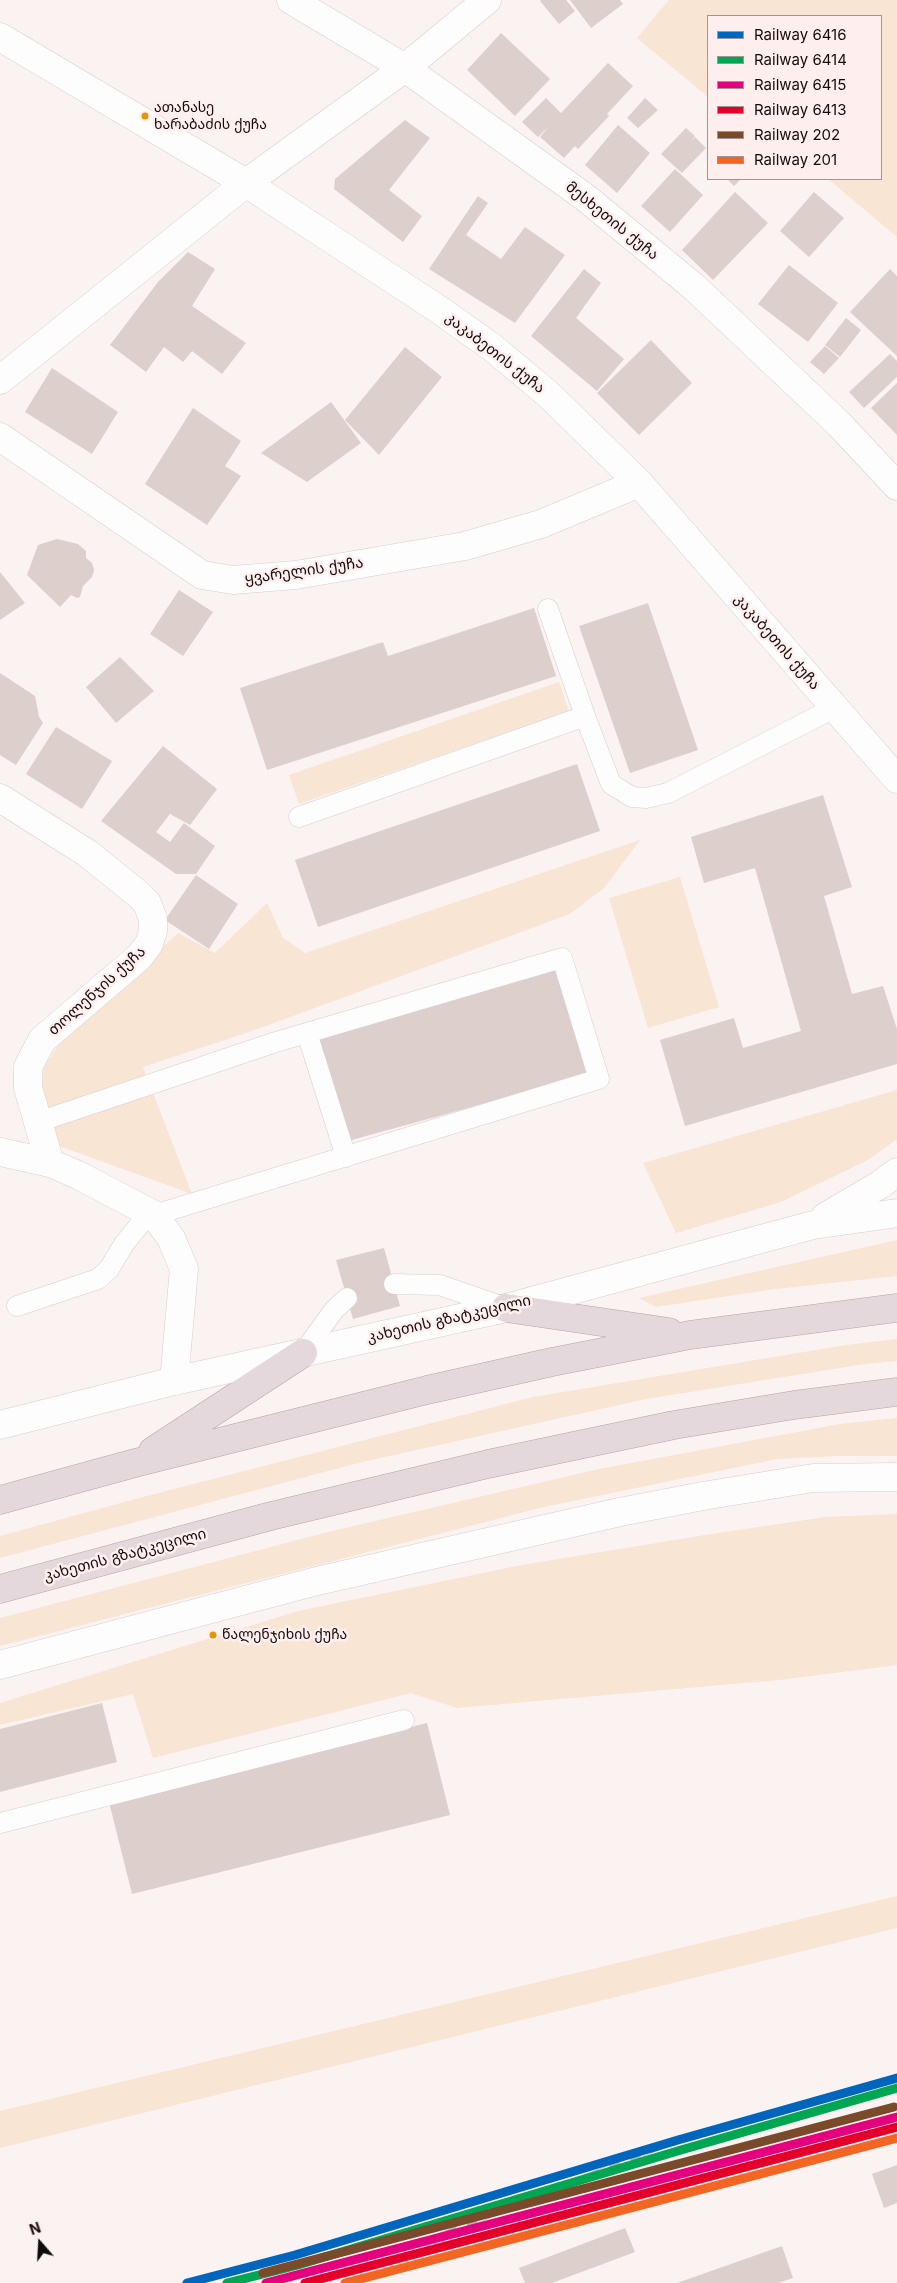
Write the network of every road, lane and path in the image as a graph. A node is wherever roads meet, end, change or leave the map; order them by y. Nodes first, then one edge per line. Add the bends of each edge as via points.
1 (291, 0) edge
2 (487, 0) edge
3 (0, 37) edge
4 (405, 68) junction
5 (246, 183) junction
6 (0, 380) edge
7 (0, 437) edge
8 (639, 483) junction
9 (897, 486) edge
10 (548, 609) dead end
11 (834, 708) junction
12 (585, 716) junction
13 (897, 779) edge
14 (0, 798) edge
15 (299, 817) dead end
16 (307, 1033) junction
17 (38, 1122) junction
18 (0, 1152) edge
19 (346, 1157) junction
20 (50, 1163) junction
21 (897, 1172) edge
22 (897, 1213) edge
23 (151, 1214) junction
24 (812, 1224) junction
25 (394, 1284) dead end
26 (347, 1298) dead end
27 (17, 1306) dead end
28 (506, 1308) junction
29 (897, 1308) edge
30 (690, 1335) junction
31 (303, 1354) junction
32 (174, 1380) junction
33 (897, 1392) edge
34 (0, 1425) edge
35 (134, 1463) junction
36 (897, 1477) edge
37 (0, 1500) edge
38 (0, 1589) edge
39 (0, 1665) edge
40 (404, 1720) dead end
41 (0, 1823) edge

1 - 4 street, მესხეთის ქუჩა
2 - 4 street
3 - 5 street, კაკაბეთის ქუჩა
4 - 5 street
4 - 9 street, მესხეთის ქუჩა via 586,198 694,287 839,424
5 - 6 street
5 - 8 street, კაკაბეთის ქუჩა via 493,348 549,395
7 - 8 street, ყვარელის ქუჩა via 202,576 233,580 296,575 465,546 541,524
8 - 11 street, კაკაბეთის ქუჩა
10 - 12 lane
11 - 12 lane via 668,793 646,798 632,797 611,784
11 - 13 street, კაკაბეთის ქუჩა
12 - 15 lane
14 - 17 street, თოლენჯის ქუჩა via 87,852 147,903 153,919 149,944 139,957 42,1040 28,1067 28,1088
16 - 17 lane
16 - 19 lane
16 - 19 lane via 562,958 599,1079
17 - 20 street, თოლენჯის ქუჩა
18 - 20 street
19 - 23 lane
20 - 23 street
21 - 24 street
22 - 24 street, კახეთის გზატკეცილი
23 - 27 lane via 98,1279
23 - 32 street via 171,1238 184,1268
24 - 28 street, კახეთის გზატკეცილი
25 - 28 lane via 440,1285
26 - 31 lane via 334,1310
28 - 30 highway
28 - 31 street, კახეთის გზატკეცილი via 348,1341
29 - 30 highway
30 - 35 highway via 427,1390
31 - 32 street, კახეთის გზატკეცილი
31 - 35 highway
32 - 34 street, კახეთის გზატკეცილი
33 - 38 highway, კახეთის გზატკეცილი via 674,1425 526,1456 271,1516
35 - 37 highway
36 - 39 street via 813,1478 620,1512 317,1581
40 - 41 lane

